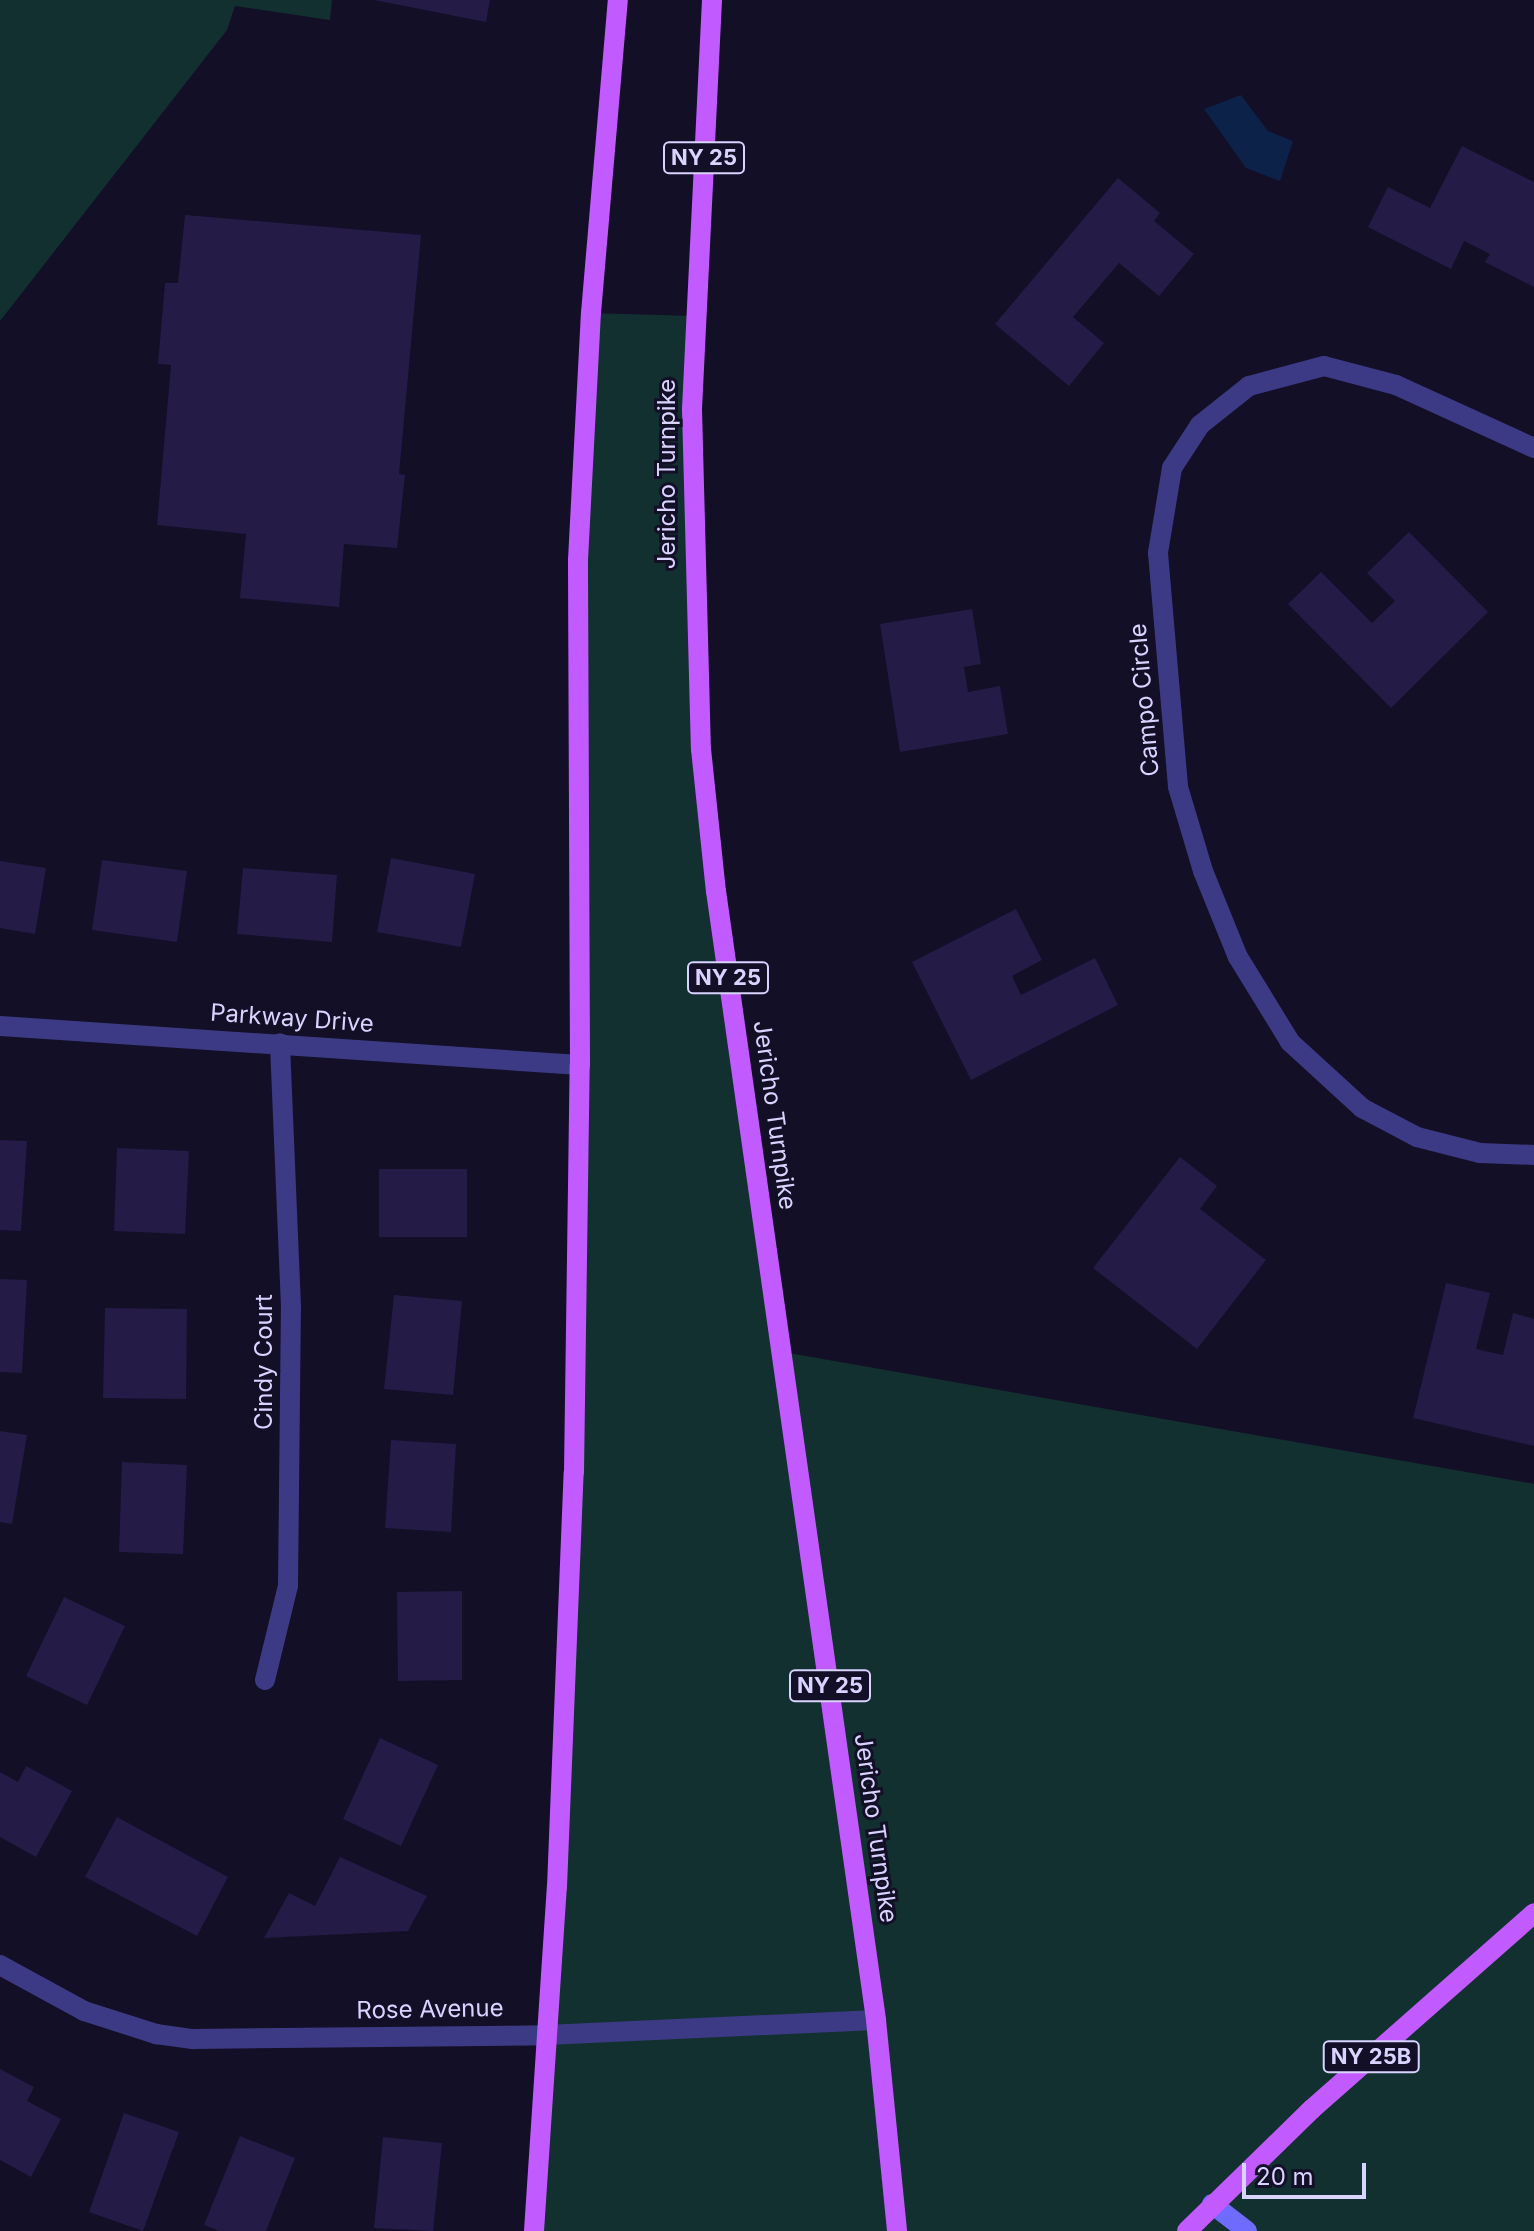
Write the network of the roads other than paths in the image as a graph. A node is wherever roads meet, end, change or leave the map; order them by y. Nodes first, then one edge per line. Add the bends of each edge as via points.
1 (618, 0) edge
2 (712, 0) edge
3 (1534, 448) edge
4 (0, 1026) edge
5 (280, 1043) junction
6 (580, 1065) junction
7 (1534, 1155) edge
8 (265, 1680) dead end
9 (1534, 1913) edge
10 (0, 1965) edge
11 (876, 2020) junction
12 (546, 2035) junction
13 (1212, 2204) junction
14 (534, 2231) edge
15 (897, 2231) edge
16 (1187, 2231) edge
17 (1247, 2231) edge

1 - 6 main road via 591,313 578,560
2 - 11 main road, Jericho Turnpike / NY 25 via 692,409 701,749 716,891
3 - 7 street, Campo Circle via 1396,385 1324,366 1249,386 1200,425 1172,468 1158,553 1178,787 1203,871 1238,957 1290,1042 1362,1108 1417,1137 1480,1153
4 - 5 street, Parkway Drive
5 - 6 street, Parkway Drive
5 - 8 street, Cindy Court via 291,1307 288,1586
6 - 12 main road via 565,1735
9 - 13 main road, NY 25B
10 - 12 street, Rose Avenue via 84,2011 156,2034 193,2039
11 - 12 street, Rose Avenue
11 - 15 main road, Jericho Turnpike / NY 25
12 - 14 main road
13 - 16 main road, NY 25B
13 - 17 street

